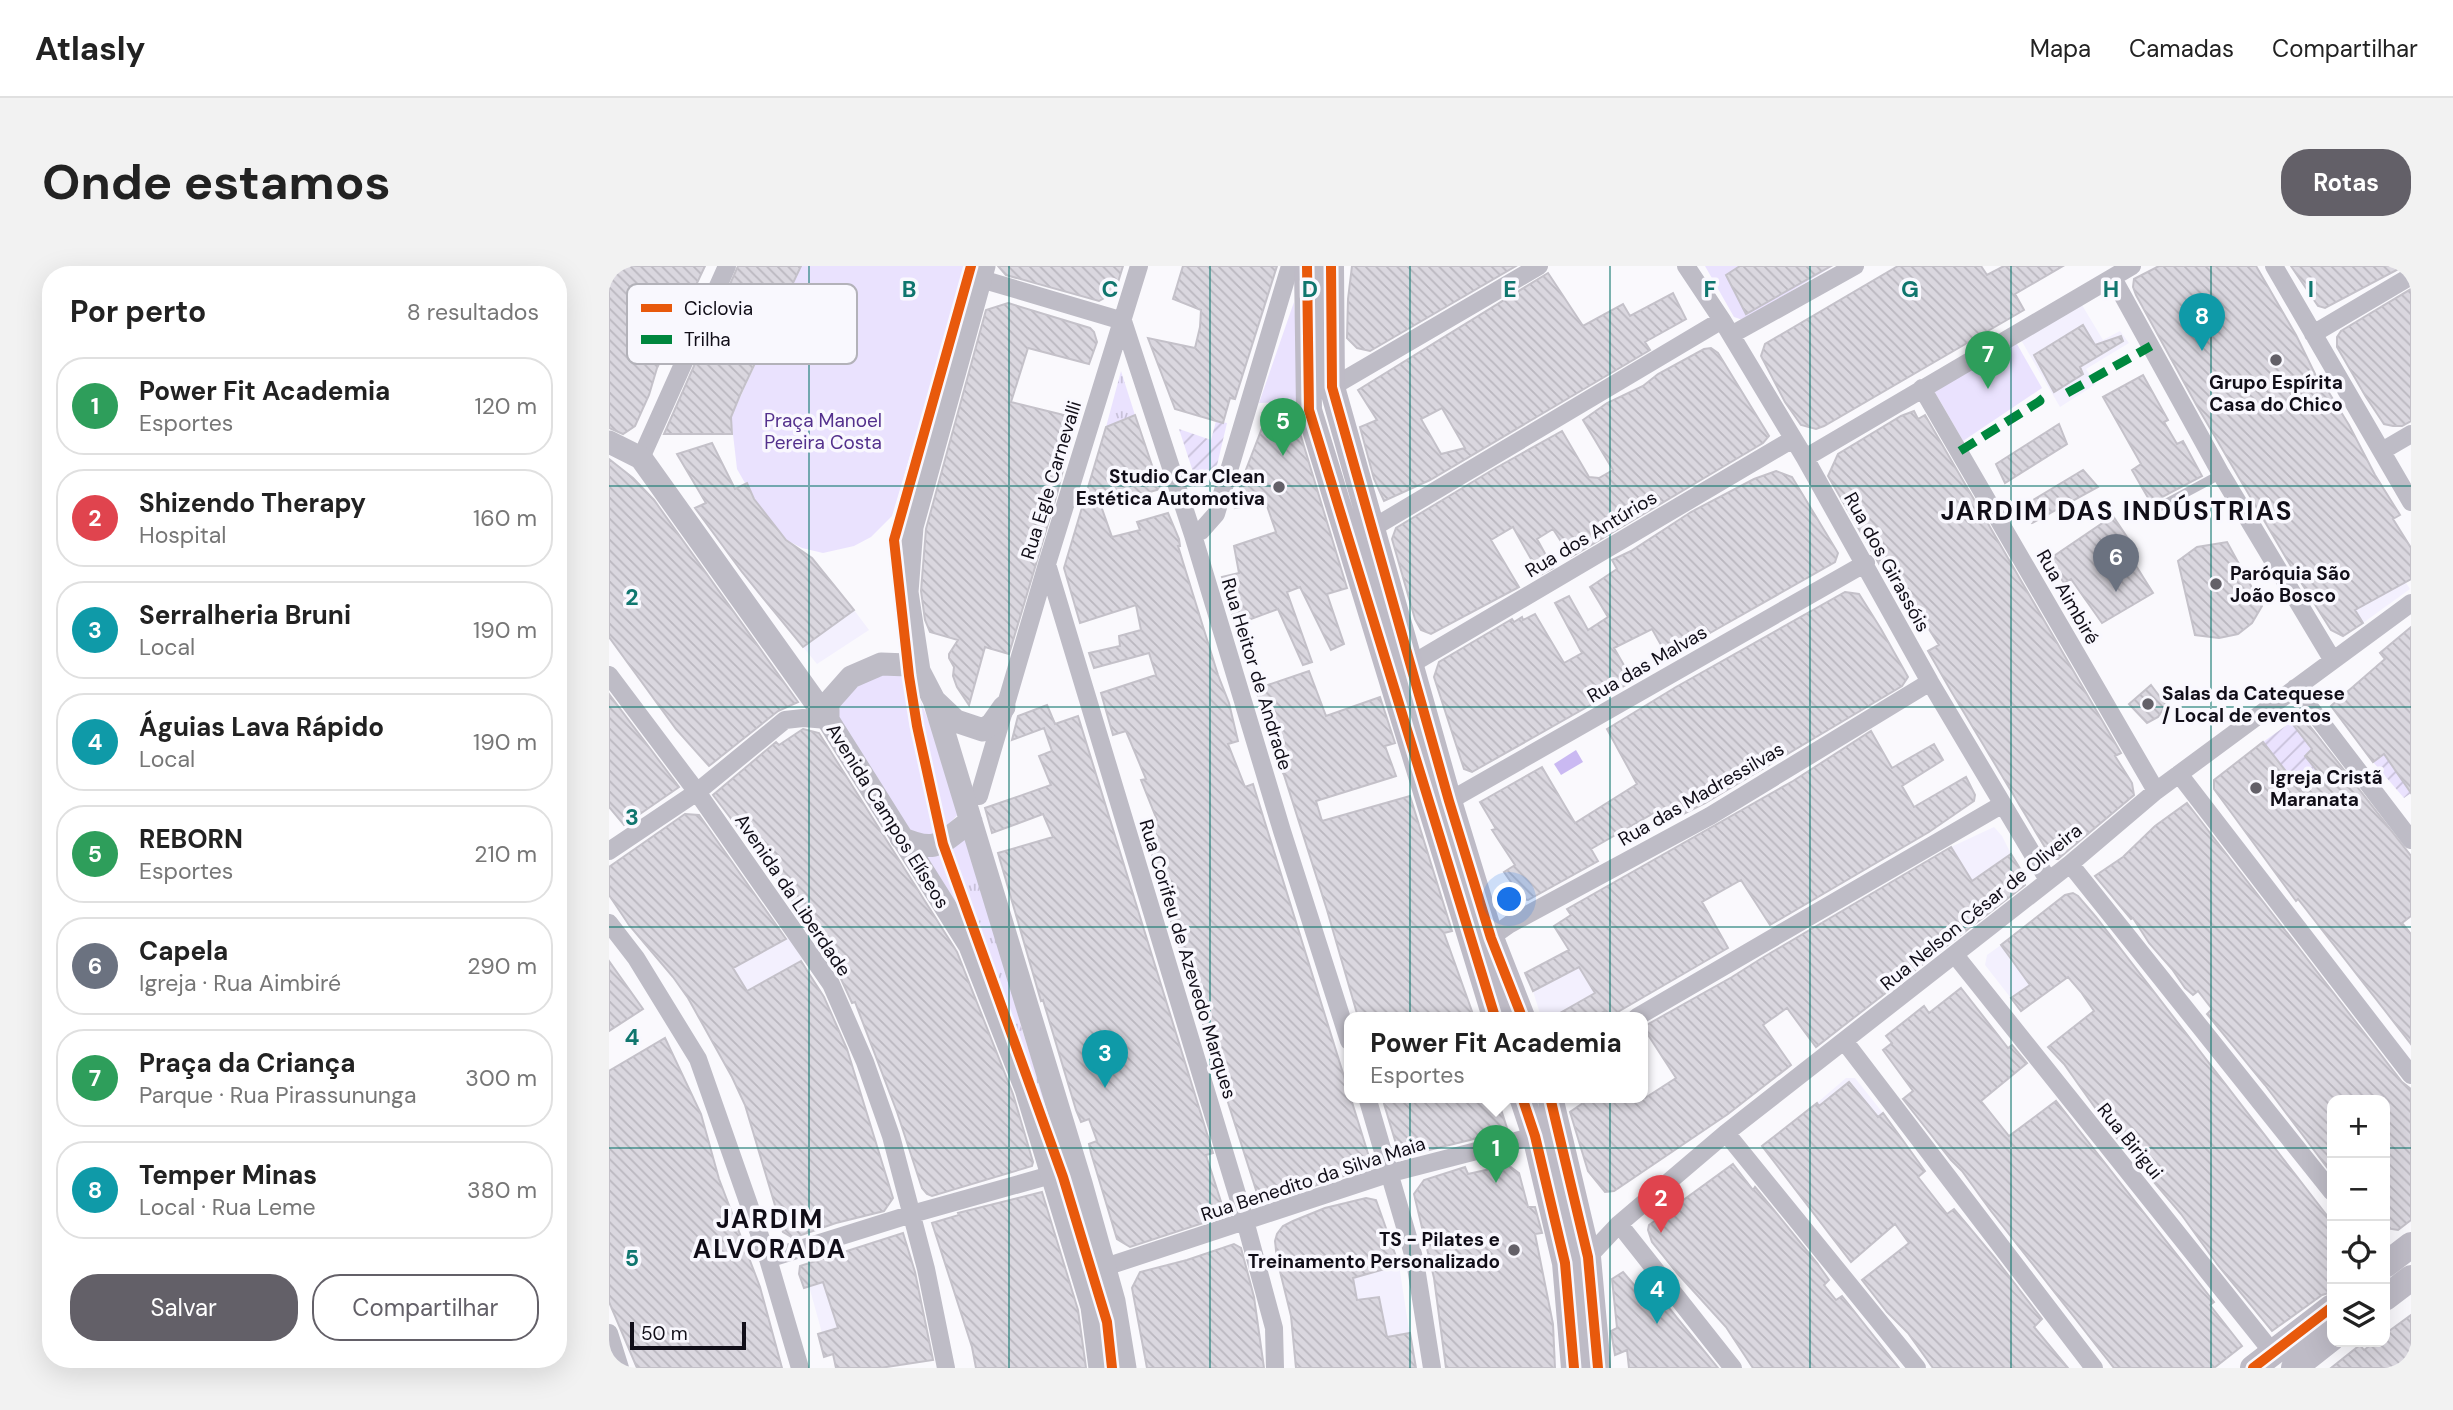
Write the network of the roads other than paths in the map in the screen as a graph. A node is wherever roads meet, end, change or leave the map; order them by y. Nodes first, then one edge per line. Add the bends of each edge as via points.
1 (727, 266) edge
2 (1139, 266) edge
3 (1290, 266) edge
4 (1331, 266) edge
5 (1539, 266) edge
6 (1686, 266) edge
7 (1855, 266) edge
8 (2133, 266) edge
9 (2274, 266) edge
10 (982, 272) edge
11 (2411, 276) edge
12 (2113, 278) junction
13 (1306, 279) edge
14 (719, 284) edge
15 (1279, 297) junction
16 (1123, 321) junction
17 (1726, 327) junction
18 (2313, 334) junction
19 (683, 364) edge
20 (1332, 387) junction
21 (1922, 388) junction
22 (2411, 435) edge
23 (1793, 439) junction
24 (609, 442) edge
25 (2382, 452) junction
26 (641, 458) junction
27 (1805, 458) junction
28 (2221, 474) junction
29 (2411, 502) edge
30 (2148, 513) dead end
31 (1371, 529) junction
32 (1193, 536) junction
33 (1866, 563) junction
34 (1047, 564) junction
35 (2411, 603) edge
36 (2332, 659) junction
37 (1410, 665) junction
38 (919, 671) junction
39 (609, 675) edge
40 (1930, 682) junction
41 (2294, 688) junction
42 (934, 700) junction
43 (1004, 707) junction
44 (828, 720) junction
45 (2179, 774) junction
46 (2156, 791) junction
47 (697, 792) junction
48 (979, 796) dead end
49 (1449, 801) junction
50 (2003, 804) junction
51 (971, 821) junction
52 (901, 838) junction
53 (2411, 840) edge
54 (609, 851) edge
55 (2070, 864) junction
56 (2048, 880) junction
57 (609, 923) edge
58 (1482, 944) junction
59 (1955, 955) junction
60 (1494, 1012) edge
61 (1519, 1012) edge
62 (1646, 1012) edge
63 (1344, 1025) edge
64 (1845, 1041) junction
65 (2411, 1075) edge
66 (1369, 1103) edge
67 (1524, 1103) edge
68 (1551, 1103) edge
69 (1726, 1133) junction
70 (1535, 1136) junction
71 (1391, 1174) junction
72 (1052, 1175) junction
73 (1081, 1183) junction
74 (2327, 1186) edge
75 (912, 1214) junction
76 (1245, 1223) junction
77 (1619, 1224) junction
78 (2411, 1245) edge
79 (768, 1259) junction
80 (2390, 1259) edge
81 (1576, 1260) junction
82 (1079, 1265) junction
83 (1105, 1267) junction
84 (2411, 1278) edge
85 (2390, 1294) edge
86 (2327, 1312) edge
87 (609, 1333) edge
88 (2327, 1340) edge
89 (2274, 1363) edge
90 (620, 1368) edge
91 (800, 1368) edge
92 (946, 1368) edge
93 (1100, 1368) edge
94 (1125, 1368) edge
95 (1275, 1368) edge
96 (1432, 1368) edge
97 (1574, 1368) edge
98 (1598, 1368) edge
99 (1733, 1368) edge
100 (1917, 1368) edge
101 (2094, 1368) edge

1 - 14 street
2 - 16 street, Rua Egle Carnevalli
3 - 15 street
4 - 20 main road
5 - 20 street
6 - 17 street, Rua dos Girassóis
7 - 17 street
8 - 12 street
9 - 18 street
10 - 16 street
10 - 38 street via 912,527 907,592
11 - 18 street
12 - 21 street
12 - 28 street
13 - 15 street
13 - 58 main road via 1309,410
15 - 32 street via 1216,514
16 - 32 street, Rua Heitor de Andrade
16 - 34 street, Rua Egle Carnevalli
17 - 23 street, Rua dos Girassóis
17 - 31 street
18 - 25 street
19 - 26 street
20 - 31 main road
21 - 27 street
21 - 46 street, Rua Aimbiré
22 - 25 street
23 - 27 street, Rua dos Girassóis
23 - 37 street, Rua dos Antúrios
24 - 26 street, Avenida Campos Elíseos
25 - 29 street
26 - 44 street, Avenida Campos Elíseos
27 - 33 street, Rua dos Girassóis
28 - 30 lane
28 - 36 street
31 - 37 main road
32 - 63 street, Rua Heitor de Andrade
33 - 40 street, Rua dos Girassóis
33 - 49 street, Rua das Malvas
34 - 43 street, Rua Egle Carnevalli
34 - 76 street, Rua Corifeu de Azevedo Marques
35 - 36 street, Rua Nelson César de Oliveira
36 - 41 street, Rua Nelson César de Oliveira
37 - 49 main road
38 - 42 street
38 - 44 street via 908,665 881,664 851,677 828,703
39 - 47 street, Avenida da Liberdade
40 - 50 street, Rua dos Girassóis
40 - 58 street, Rua das Madressilvas via 1710,816 1510,924
41 - 45 street, Rua Nelson César de Oliveira
41 - 53 street
42 - 43 street via 956,721 983,730
42 - 51 street
43 - 48 street, Rua Egle Carnevalli
44 - 47 street via 785,720
44 - 52 street, Avenida Campos Elíseos
45 - 46 street, Rua Nelson César de Oliveira
45 - 65 street
46 - 55 street, Rua Nelson César de Oliveira
47 - 54 street
47 - 75 street, Avenida da Liberdade via 831,984 865,1062
49 - 58 main road
50 - 56 street, Rua dos Girassóis
50 - 62 street
51 - 52 street via 943,844 920,846
51 - 73 street
52 - 72 street, Avenida Campos Elíseos via 970,946 1026,1089
55 - 56 street, Rua Nelson César de Oliveira
55 - 74 street
56 - 59 street, Rua Nelson César de Oliveira
57 - 79 street via 698,1059
58 - 60 main road
58 - 61 main road
59 - 64 street, Rua Nelson César de Oliveira
59 - 89 street, Rua Birigui
64 - 69 street, Rua Nelson César de Oliveira
64 - 101 street
66 - 71 street
67 - 70 main road
68 - 81 main road
69 - 77 street, Rua Nelson César de Oliveira
69 - 100 street
70 - 71 street, Rua Benedito da Silva Maia
70 - 81 main road
71 - 76 street, Rua Benedito da Silva Maia
71 - 96 street via 1415,1261
72 - 73 street
72 - 75 street
72 - 82 street, Avenida Campos Elíseos
73 - 83 street
75 - 79 street
75 - 92 street, Avenida da Liberdade
76 - 83 street, Rua Benedito da Silva Maia
76 - 95 street, Rua Corifeu de Azevedo Marques via 1274,1328
77 - 81 street, Rua Nelson César de Oliveira
77 - 99 street
78 - 80 main road
79 - 91 street
81 - 97 main road
81 - 98 main road
82 - 83 street
82 - 93 street, Avenida Campos Elíseos via 1092,1307
83 - 94 street
84 - 85 main road
86 - 89 main road
87 - 90 street
88 - 89 main road

